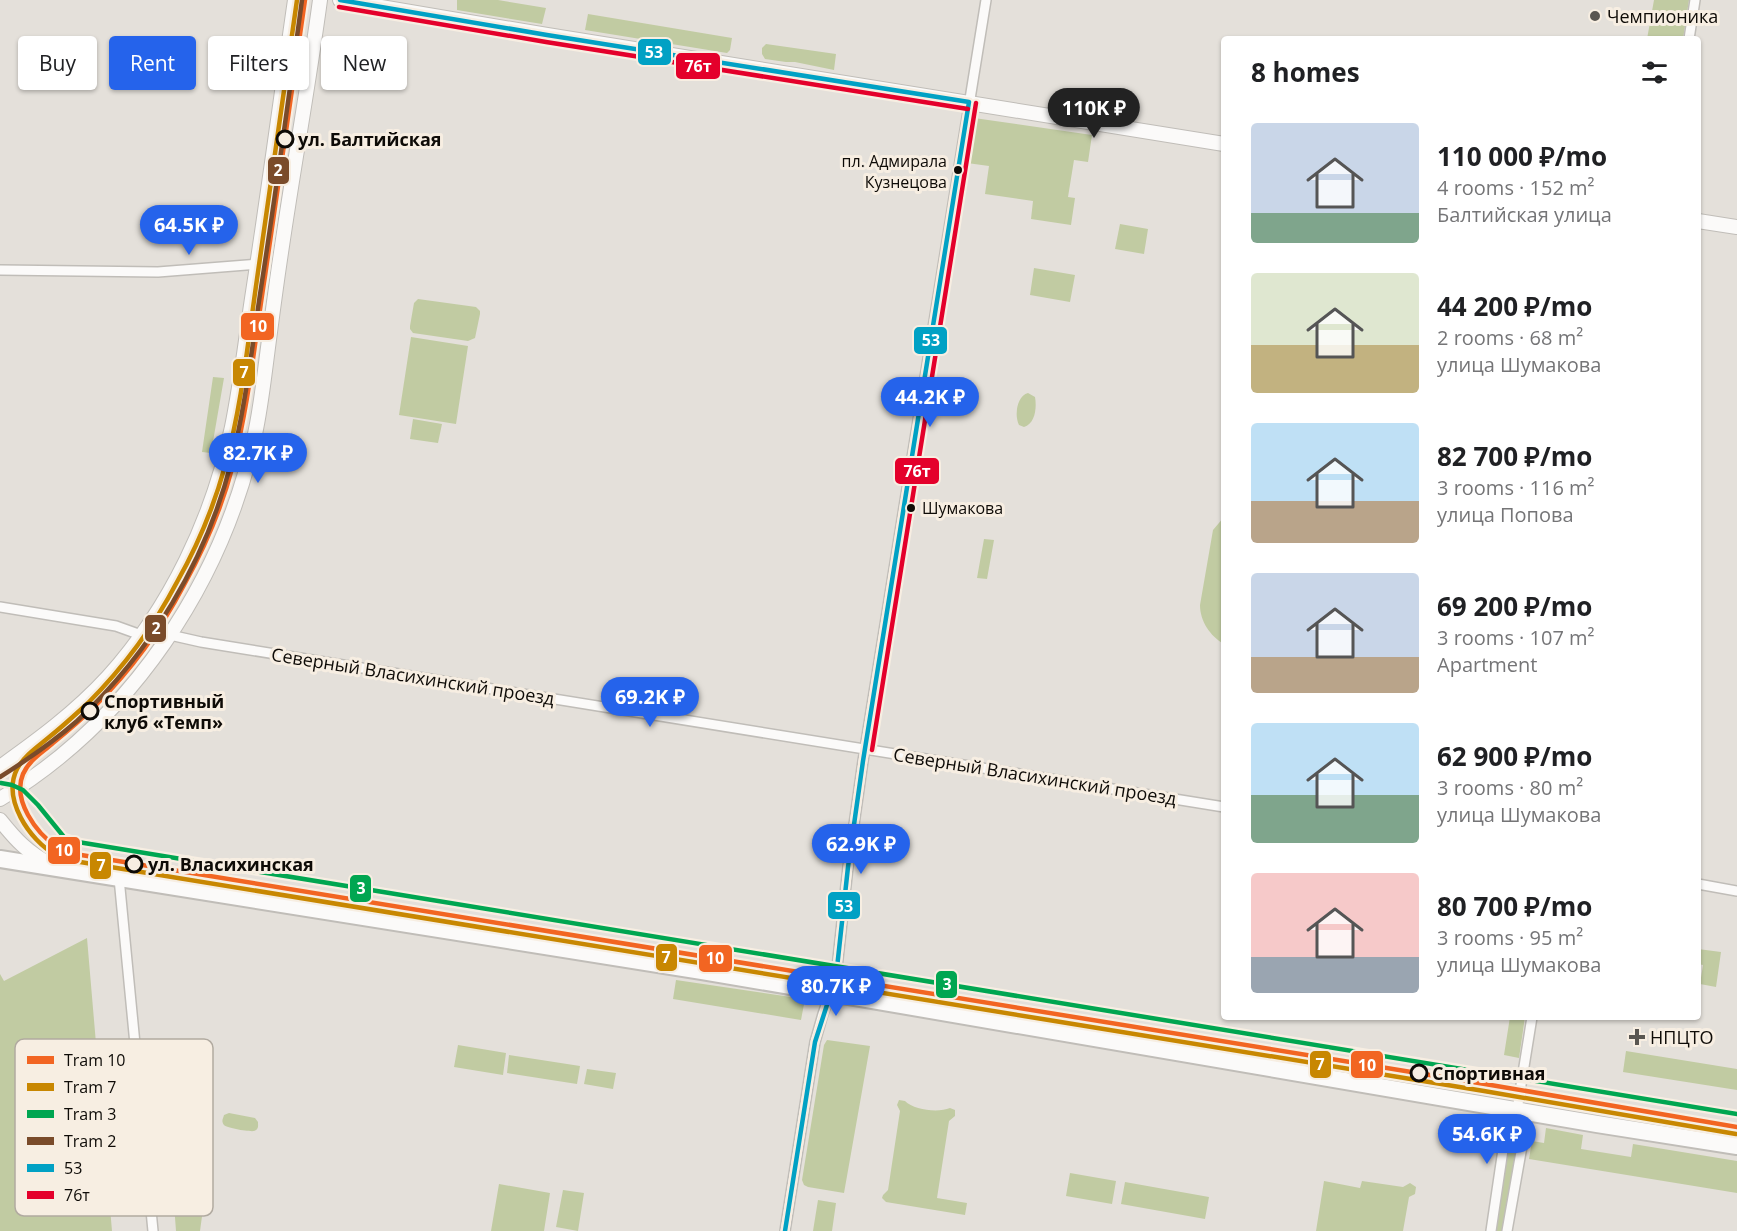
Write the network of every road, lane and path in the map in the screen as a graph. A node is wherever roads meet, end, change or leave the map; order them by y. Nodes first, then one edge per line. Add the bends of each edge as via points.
1 (295, 0) edge
2 (320, 0) edge
3 (340, 0) edge
4 (986, 0) edge
5 (1695, 0) edge
6 (290, 36) edge
7 (1689, 36) edge
8 (310, 66) joint
9 (282, 90) edge
10 (969, 102) junction
11 (1221, 144) edge
12 (1701, 221) edge
13 (1737, 227) edge
14 (258, 264) junction
15 (0, 270) edge
16 (0, 607) edge
17 (141, 634) junction
18 (170, 634) junction
19 (865, 749) junction
20 (0, 767) edge
21 (0, 799) edge
22 (1221, 807) edge
23 (0, 820) edge
24 (0, 859) edge
25 (58, 868) junction
26 (119, 878) junction
27 (1701, 885) edge
28 (1737, 891) edge
29 (830, 993) junction
30 (1532, 1020) edge
31 (135, 1039) edge
32 (1517, 1110) junction
33 (1737, 1146) edge
34 (152, 1216) edge
35 (153, 1231) edge
36 (785, 1231) edge
37 (1491, 1231) edge
38 (1508, 1231) edge

1 - 6 main road
2 - 8 main road
3 - 10 main road
4 - 10 street
5 - 7 street
8 - 18 main road via 256,433 223,539
9 - 14 main road
10 - 11 main road
10 - 19 street
12 - 13 main road
14 - 15 street via 158,272
14 - 17 main road via 232,428 214,492 188,555
16 - 17 street via 116,626
17 - 20 main road via 87,698 48,733
18 - 19 street, Северный Власихинский проезд
18 - 21 main road via 145,670 84,735 47,767
19 - 22 street, Северный Власихинский проезд
19 - 29 street via 836,977
23 - 25 main road via 32,855
24 - 25 highway
25 - 26 highway
26 - 29 highway
26 - 31 street
27 - 28 street
29 - 32 highway
29 - 36 street via 815,1042
30 - 32 street
32 - 33 highway
32 - 37 street via 1506,1132
32 - 38 street via 1524,1135
34 - 35 street

